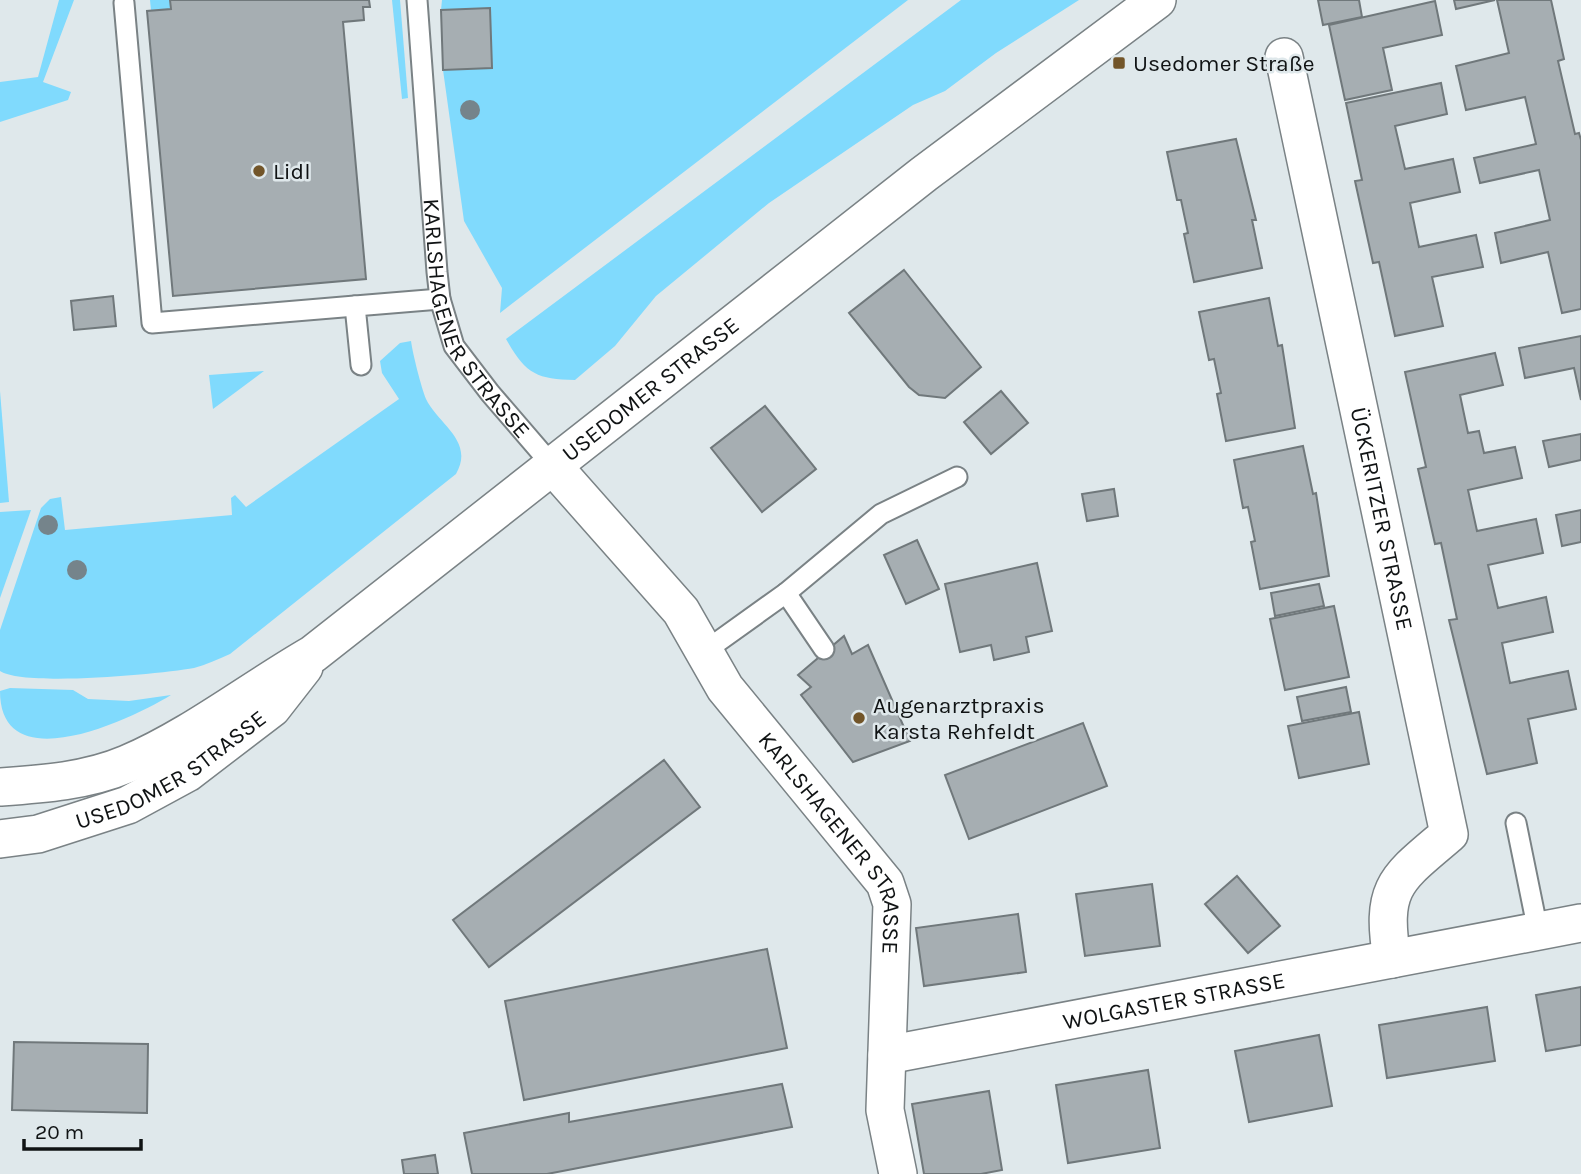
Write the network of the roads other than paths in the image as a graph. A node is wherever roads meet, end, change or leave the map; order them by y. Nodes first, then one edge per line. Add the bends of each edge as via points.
1 (416, 0) edge
2 (1157, 0) edge
3 (124, 3) dead end
4 (1284, 57) dead end
5 (440, 299) junction
6 (355, 306) junction
7 (361, 365) dead end
8 (552, 465) junction
9 (957, 477) dead end
10 (786, 593) junction
11 (824, 649) dead end
12 (705, 651) junction
13 (313, 654) junction
14 (0, 787) edge
15 (1516, 823) dead end
16 (0, 839) edge
17 (1581, 923) edge
18 (1538, 931) junction
19 (1392, 959) junction
20 (887, 1055) junction
21 (898, 1174) edge

1 - 5 lane, KARLSHAGENER STRASSE
2 - 8 street, USEDOMER STRASSE via 924,174
3 - 6 lane via 152,323
4 - 19 street, ÜCKERITZER STRASSE via 1449,834 1406,871 1392,890 1387,911
5 - 6 lane
5 - 8 lane, KARLSHAGENER STRASSE via 454,346
6 - 7 lane
8 - 12 street, KARLSHAGENER STRASSE via 681,611
8 - 13 street, USEDOMER STRASSE
9 - 10 lane via 881,514
10 - 11 lane
10 - 12 lane
12 - 20 street, KARLSHAGENER STRASSE via 725,688 885,883 892,904
13 - 14 street, USEDOMER STRASSE via 170,744 125,765 80,779
13 - 16 street, USEDOMER STRASSE via 272,708 187,773 128,805 38,834
15 - 18 lane
17 - 18 street, WOLGASTER STRASSE
18 - 19 street, WOLGASTER STRASSE
19 - 20 street, WOLGASTER STRASSE
20 - 21 street via 885,1110

